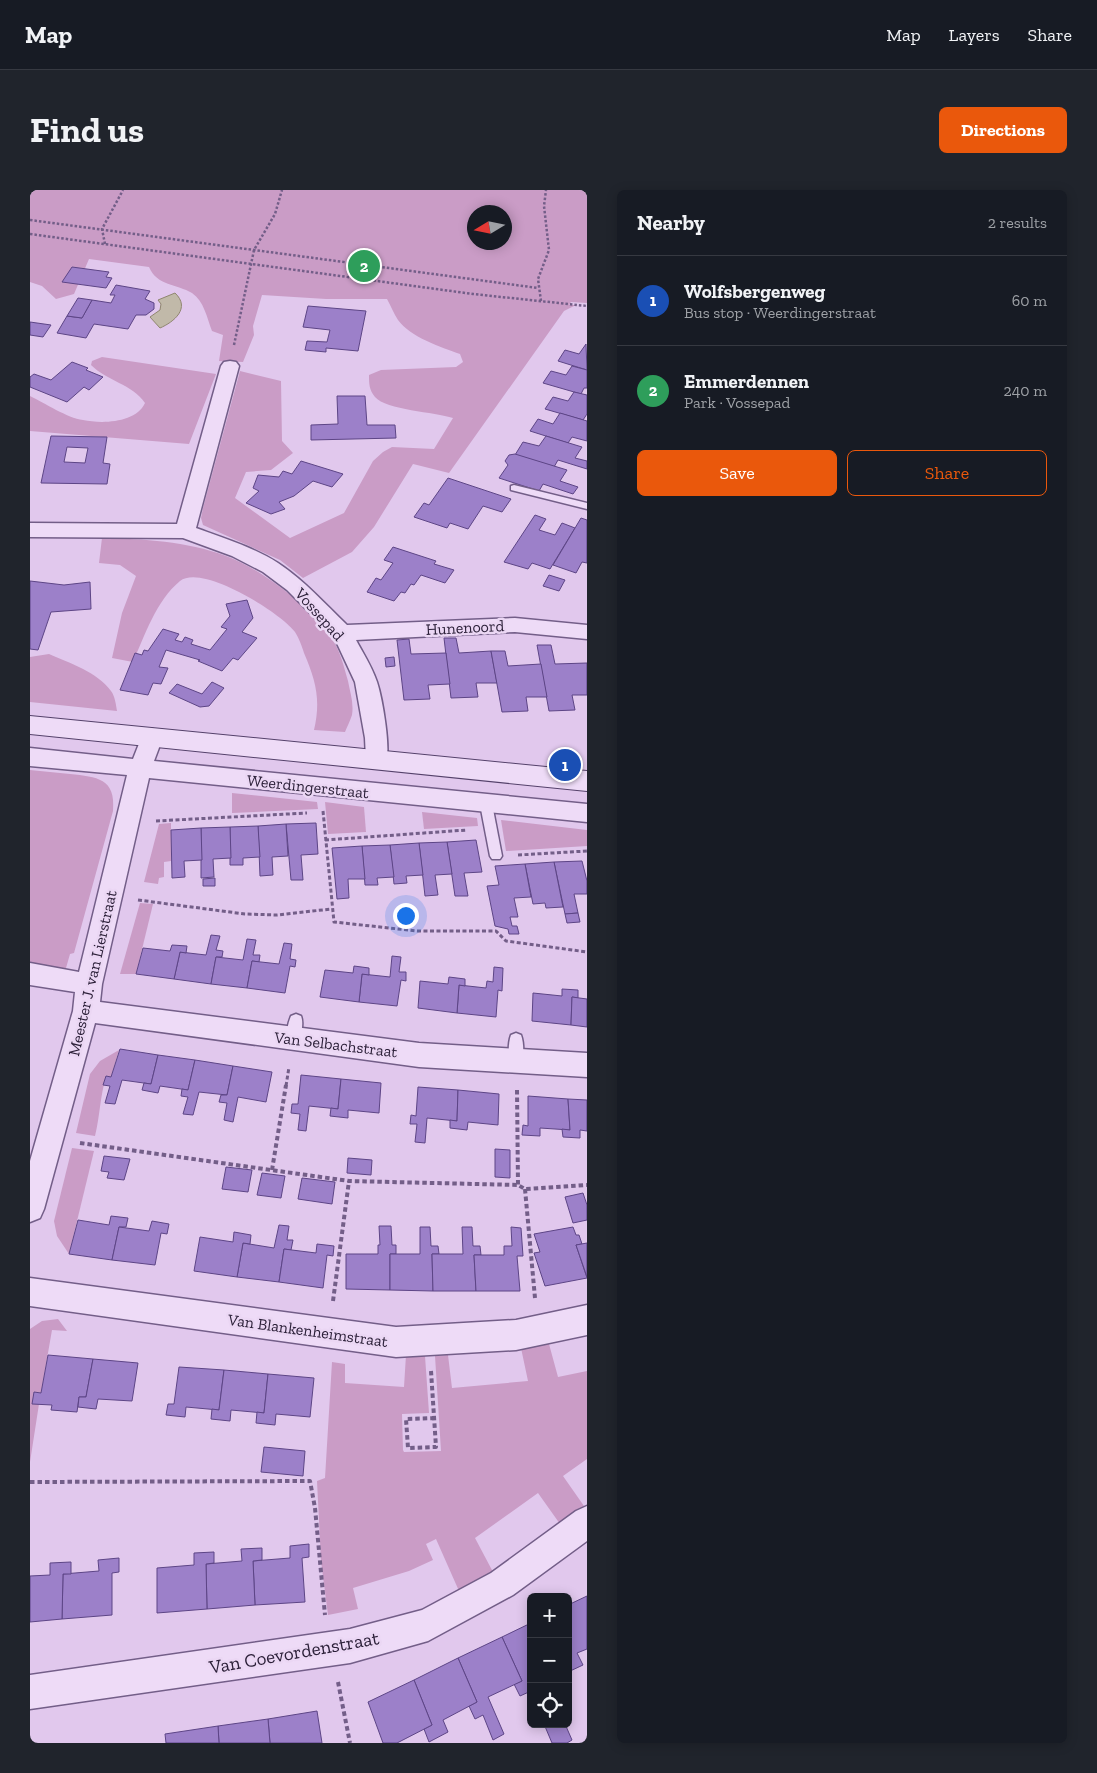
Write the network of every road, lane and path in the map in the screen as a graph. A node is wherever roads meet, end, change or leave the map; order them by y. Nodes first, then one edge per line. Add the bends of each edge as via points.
1 (123, 190) edge
2 (282, 190) edge
3 (546, 190) edge
4 (30, 220) edge
5 (102, 229) junction
6 (30, 234) edge
7 (105, 244) junction
8 (254, 250) junction
9 (250, 264) junction
10 (538, 288) junction
11 (541, 302) junction
12 (587, 306) edge
13 (230, 366) joint
14 (514, 488) dead end
15 (587, 506) edge
16 (30, 530) edge
17 (186, 531) junction
18 (587, 632) edge
19 (342, 633) junction
20 (30, 725) edge
21 (152, 737) junction
22 (377, 748) junction
23 (30, 758) edge
24 (140, 769) junction
25 (587, 780) edge
26 (321, 788) junction
27 (486, 804) junction
28 (323, 812) junction
29 (587, 814) edge
30 (128, 822) junction
31 (491, 829) junction
32 (325, 840) junction
33 (587, 851) edge
34 (496, 856) joint
35 (110, 896) junction
36 (331, 909) junction
37 (587, 952) edge
38 (30, 974) edge
39 (89, 984) junction
40 (86, 1011) junction
41 (295, 1029) junction
42 (516, 1050) junction
43 (587, 1065) edge
44 (50, 1139) junction
45 (272, 1170) junction
46 (349, 1181) junction
47 (518, 1185) junction
48 (587, 1185) edge
49 (525, 1189) junction
50 (30, 1209) edge
51 (30, 1292) edge
52 (587, 1320) edge
53 (546, 1329) junction
54 (329, 1334) junction
55 (429, 1340) junction
56 (434, 1418) junction
57 (30, 1482) edge
58 (587, 1522) edge
59 (332, 1649) junction
60 (30, 1692) edge
61 (350, 1743) edge

1 - 5 path
2 - 8 path via 275,214
3 - 10 path via 544,206 549,250 538,279
4 - 5 path
5 - 7 path
5 - 8 path
6 - 7 path
7 - 9 path
8 - 9 path
8 - 10 path
9 - 11 path
9 - 13 path
10 - 11 path
11 - 12 path
13 - 17 street
14 - 15 lane
16 - 17 street, Vossepad
17 - 19 street, Vossepad via 270,567 294,584
18 - 19 street, Hunenoord via 515,625
19 - 22 street, Vossepad via 366,682
20 - 21 main road, Weerdingerstraat
21 - 22 main road, Weerdingerstraat
21 - 24 street, Meester J. van Lierstraat
22 - 25 main road, Weerdingerstraat
23 - 24 street, Weerdingerstraat
24 - 26 street, Weerdingerstraat
24 - 30 street, Meester J. van Lierstraat
26 - 27 street, Weerdingerstraat
26 - 28 path
27 - 29 street, Weerdingerstraat
27 - 31 lane
28 - 30 path, Weerdingerstraat
28 - 32 path
30 - 35 street, Meester J. van Lierstraat
31 - 32 path
31 - 34 lane
32 - 36 path
33 - 34 path
35 - 36 path via 245,914 277,915
35 - 39 street, Meester J. van Lierstraat
36 - 37 path via 334,922 417,931 496,932 506,941
38 - 39 street
39 - 40 street, Meester J. van Lierstraat
40 - 41 street, Van Selbachstraat
40 - 44 street, Meester J. van Lierstraat
41 - 42 street, Van Selbachstraat via 419,1055
41 - 45 path
42 - 43 street, Van Selbachstraat
42 - 47 path
44 - 45 path
44 - 50 street, Meester J. van Lierstraat
45 - 46 path
46 - 47 path
46 - 54 path
47 - 49 path
48 - 49 path
49 - 53 path via 534,1294
51 - 54 street, Van Blankenheimstraat
52 - 53 street, Van Blankenheimstraat
53 - 55 street, Van Blankenheimstraat via 516,1335
54 - 55 street, Van Blankenheimstraat via 396,1342
55 - 56 path
56 - 56 path via 436,1447 408,1448 406,1419
57 - 59 path via 310,1481 316,1508 323,1603
58 - 59 street, Van Coevordenstraat via 502,1584 428,1626
59 - 60 street, Van Coevordenstraat
59 - 61 path

